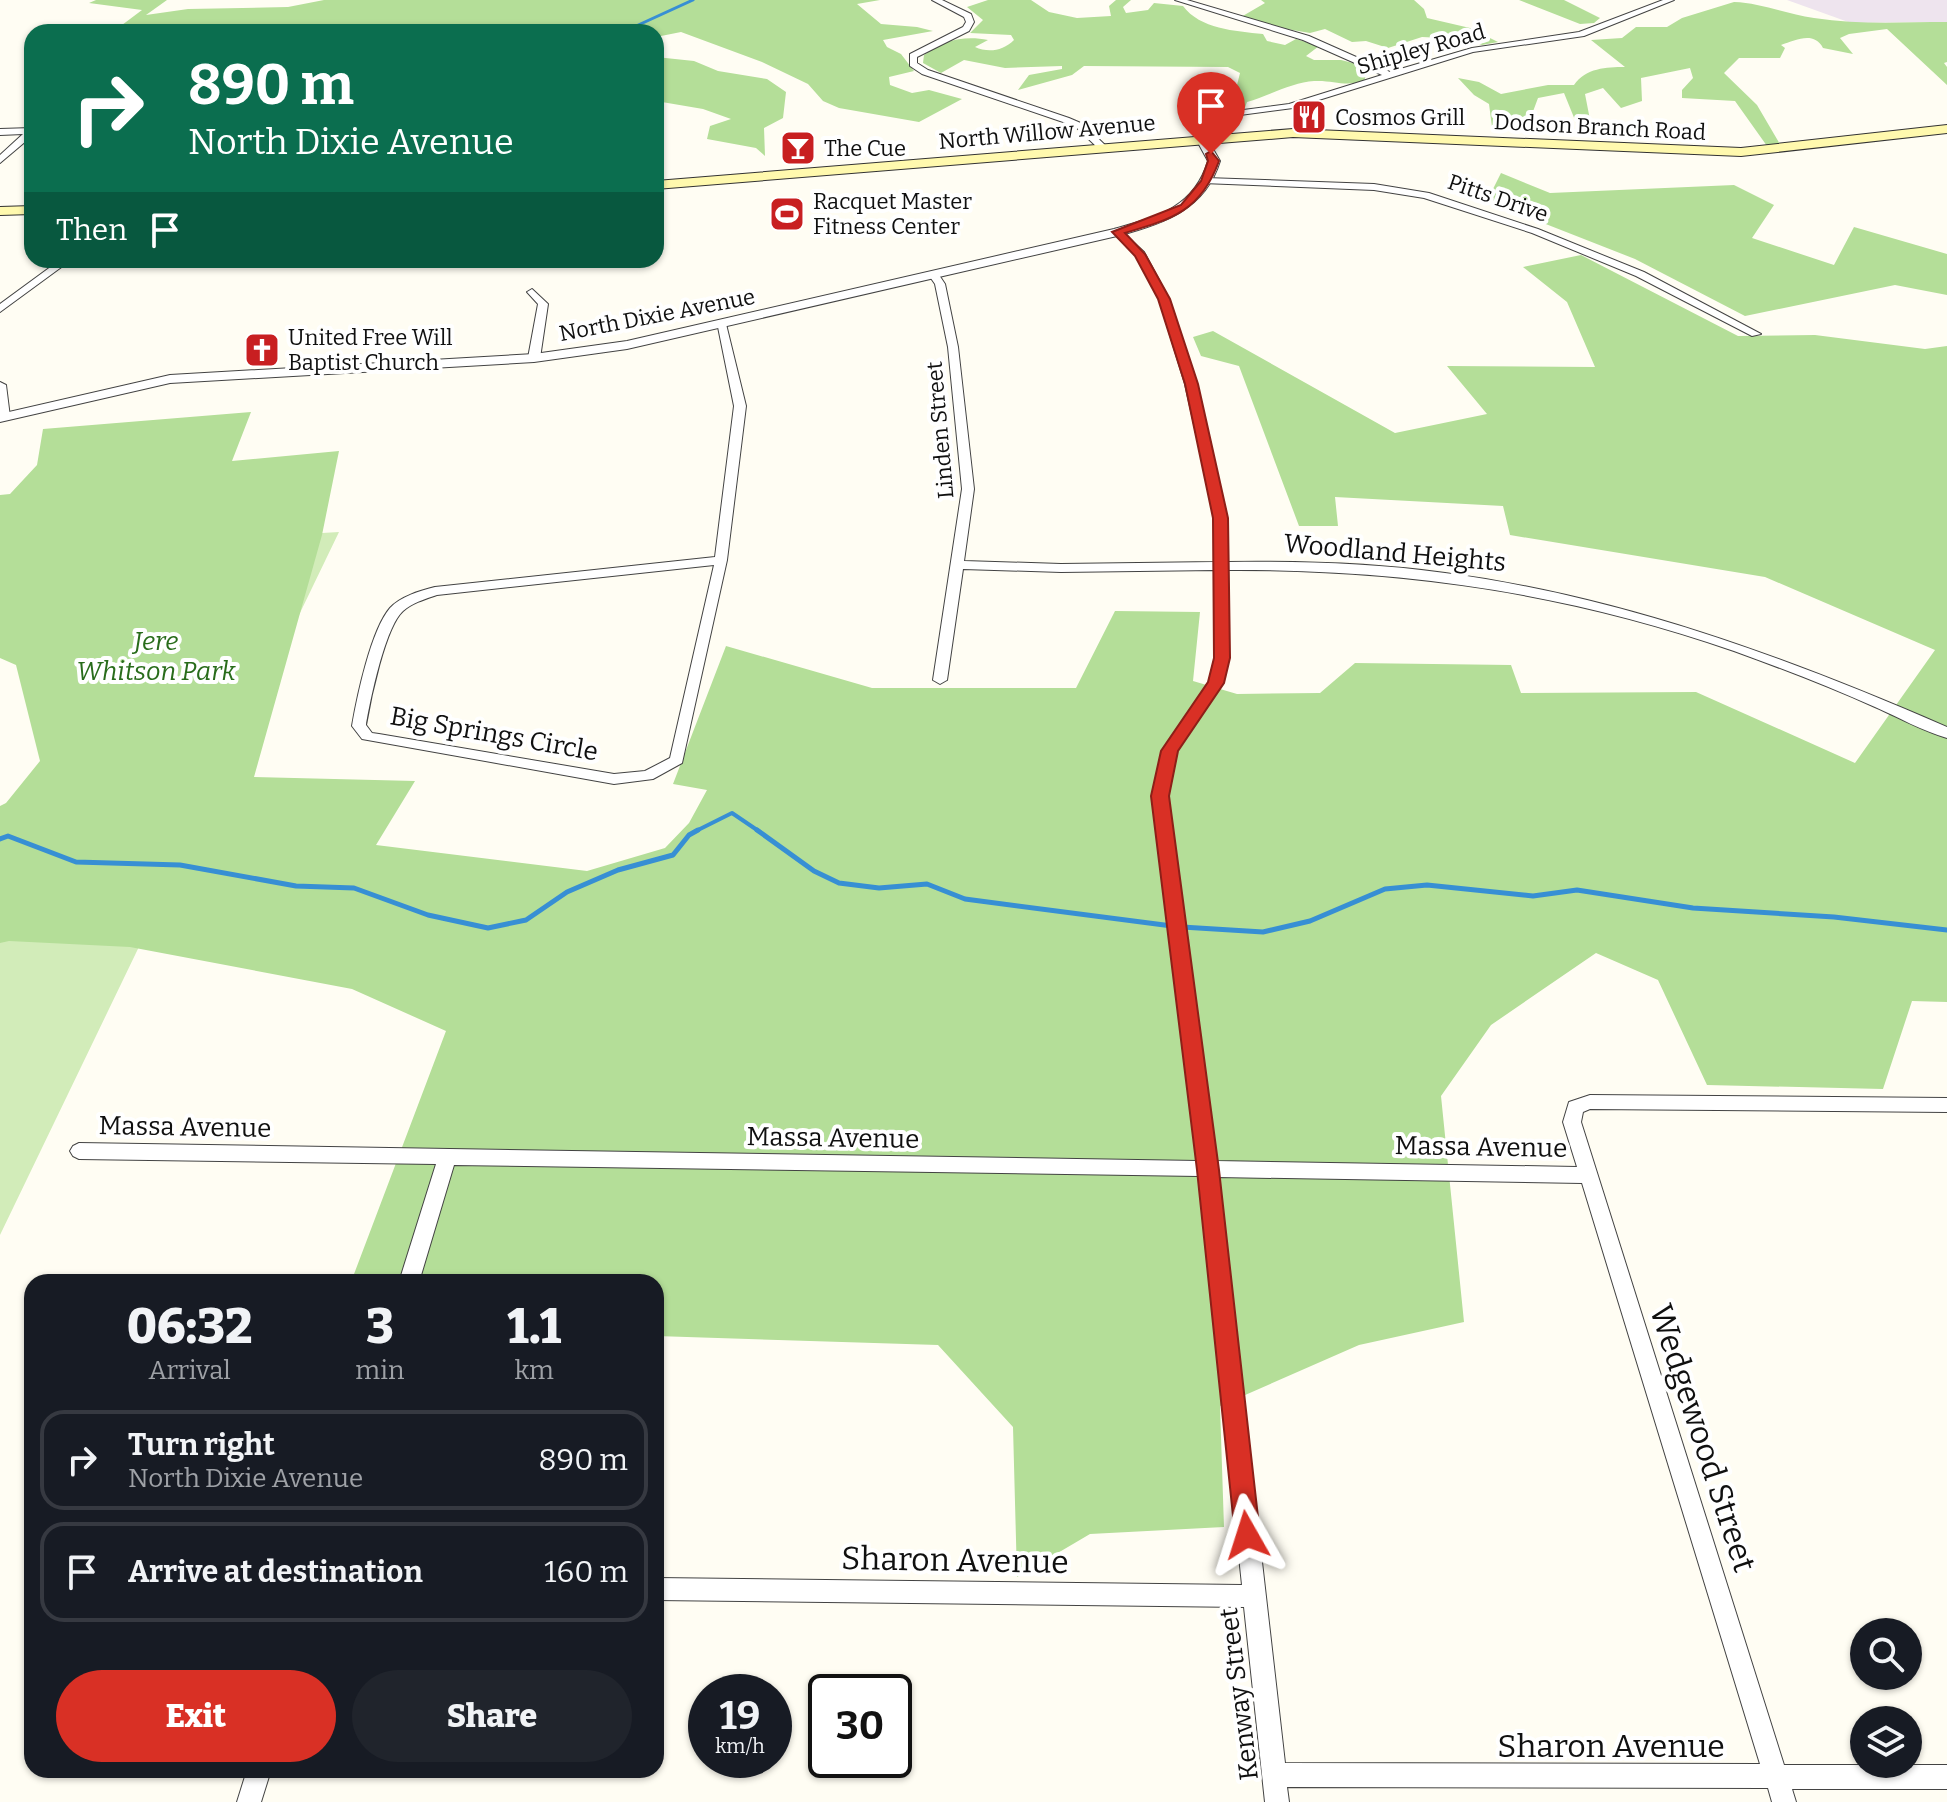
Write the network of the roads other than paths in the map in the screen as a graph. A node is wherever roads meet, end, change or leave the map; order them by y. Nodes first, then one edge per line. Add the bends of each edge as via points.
1 (936, 0) edge
2 (1179, 0) edge
3 (1670, 0) edge
4 (1391, 76) junction
5 (1947, 129) edge
6 (24, 131) edge
7 (0, 132) edge
8 (24, 138) edge
9 (1202, 139) junction
10 (1102, 147) junction
11 (0, 160) edge
12 (1206, 181) junction
13 (664, 184) edge
14 (24, 210) edge
15 (0, 211) edge
16 (1117, 232) junction
17 (55, 268) edge
18 (933, 274) junction
19 (532, 292) dead end
20 (0, 309) edge
21 (721, 324) junction
22 (1756, 334) dead end
23 (534, 358) junction
24 (0, 385) edge
25 (2, 417) edge
26 (721, 560) junction
27 (958, 565) junction
28 (1223, 566) junction
29 (940, 680) dead end
30 (1947, 733) edge
31 (1590, 1102) joint
32 (1944, 1110) edge
33 (79, 1151) dead end
34 (447, 1158) junction
35 (1208, 1170) junction
36 (1586, 1175) junction
37 (411, 1274) edge
38 (664, 1589) edge
39 (1254, 1596) junction
40 (1275, 1775) junction
41 (1947, 1777) edge
42 (256, 1778) edge
43 (1781, 1790) edge
44 (249, 1802) edge
45 (1277, 1802) edge

1 - 10 street via 970,22 913,56 913,64 1080,126
2 - 4 street via 1306,38
3 - 4 street, Shipley Road via 1581,34 1472,50
4 - 9 street, Shipley Road via 1290,106 1208,117 1197,126
5 - 9 main road, Dodson Branch Road via 1741,152 1324,133
6 - 7 street
8 - 11 street
9 - 10 main road, North Willow Avenue
9 - 12 street via 1214,161
10 - 13 main road, North Willow Avenue
12 - 16 street, North Dixie Avenue via 1173,214
12 - 22 street, Pitts Drive via 1374,187 1426,195 1640,274
14 - 15 main road
16 - 18 street, North Dixie Avenue
16 - 28 street, Kenway Street via 1140,254 1164,299 1187,370 1214,479
17 - 20 street
18 - 21 street, North Dixie Avenue
18 - 27 street, Linden Street via 940,284 953,347 968,489
19 - 23 street via 543,304
21 - 23 street, North Dixie Avenue via 613,348
21 - 26 street, Big Springs Circle via 740,406
23 - 25 street, North Dixie Avenue via 170,379
24 - 25 street
26 - 26 street, Big Springs Circle via 435,591 411,600 393,613 359,726 367,736 379,739 614,779 661,773 677,760
27 - 28 street, Woodland Heights
27 - 29 street, Linden Street
28 - 30 street, Woodland Heights via 1366,569 1513,586 1756,652
28 - 35 street, Kenway Street via 1222,658 1216,683 1170,751 1160,796
31 - 32 street, Massa Avenue
31 - 36 street, Wedgewood Street via 1575,1107 1572,1122
33 - 34 street, Massa Avenue
34 - 35 street, Massa Avenue
34 - 37 street
35 - 36 street, Massa Avenue
35 - 39 street, Kenway Street
36 - 43 street, Wedgewood Street
38 - 39 street, Sharon Avenue
39 - 40 street, Kenway Street
40 - 43 street, Sharon Avenue
40 - 45 street, Kenway Street
41 - 43 street, Sharon Avenue
42 - 44 street

